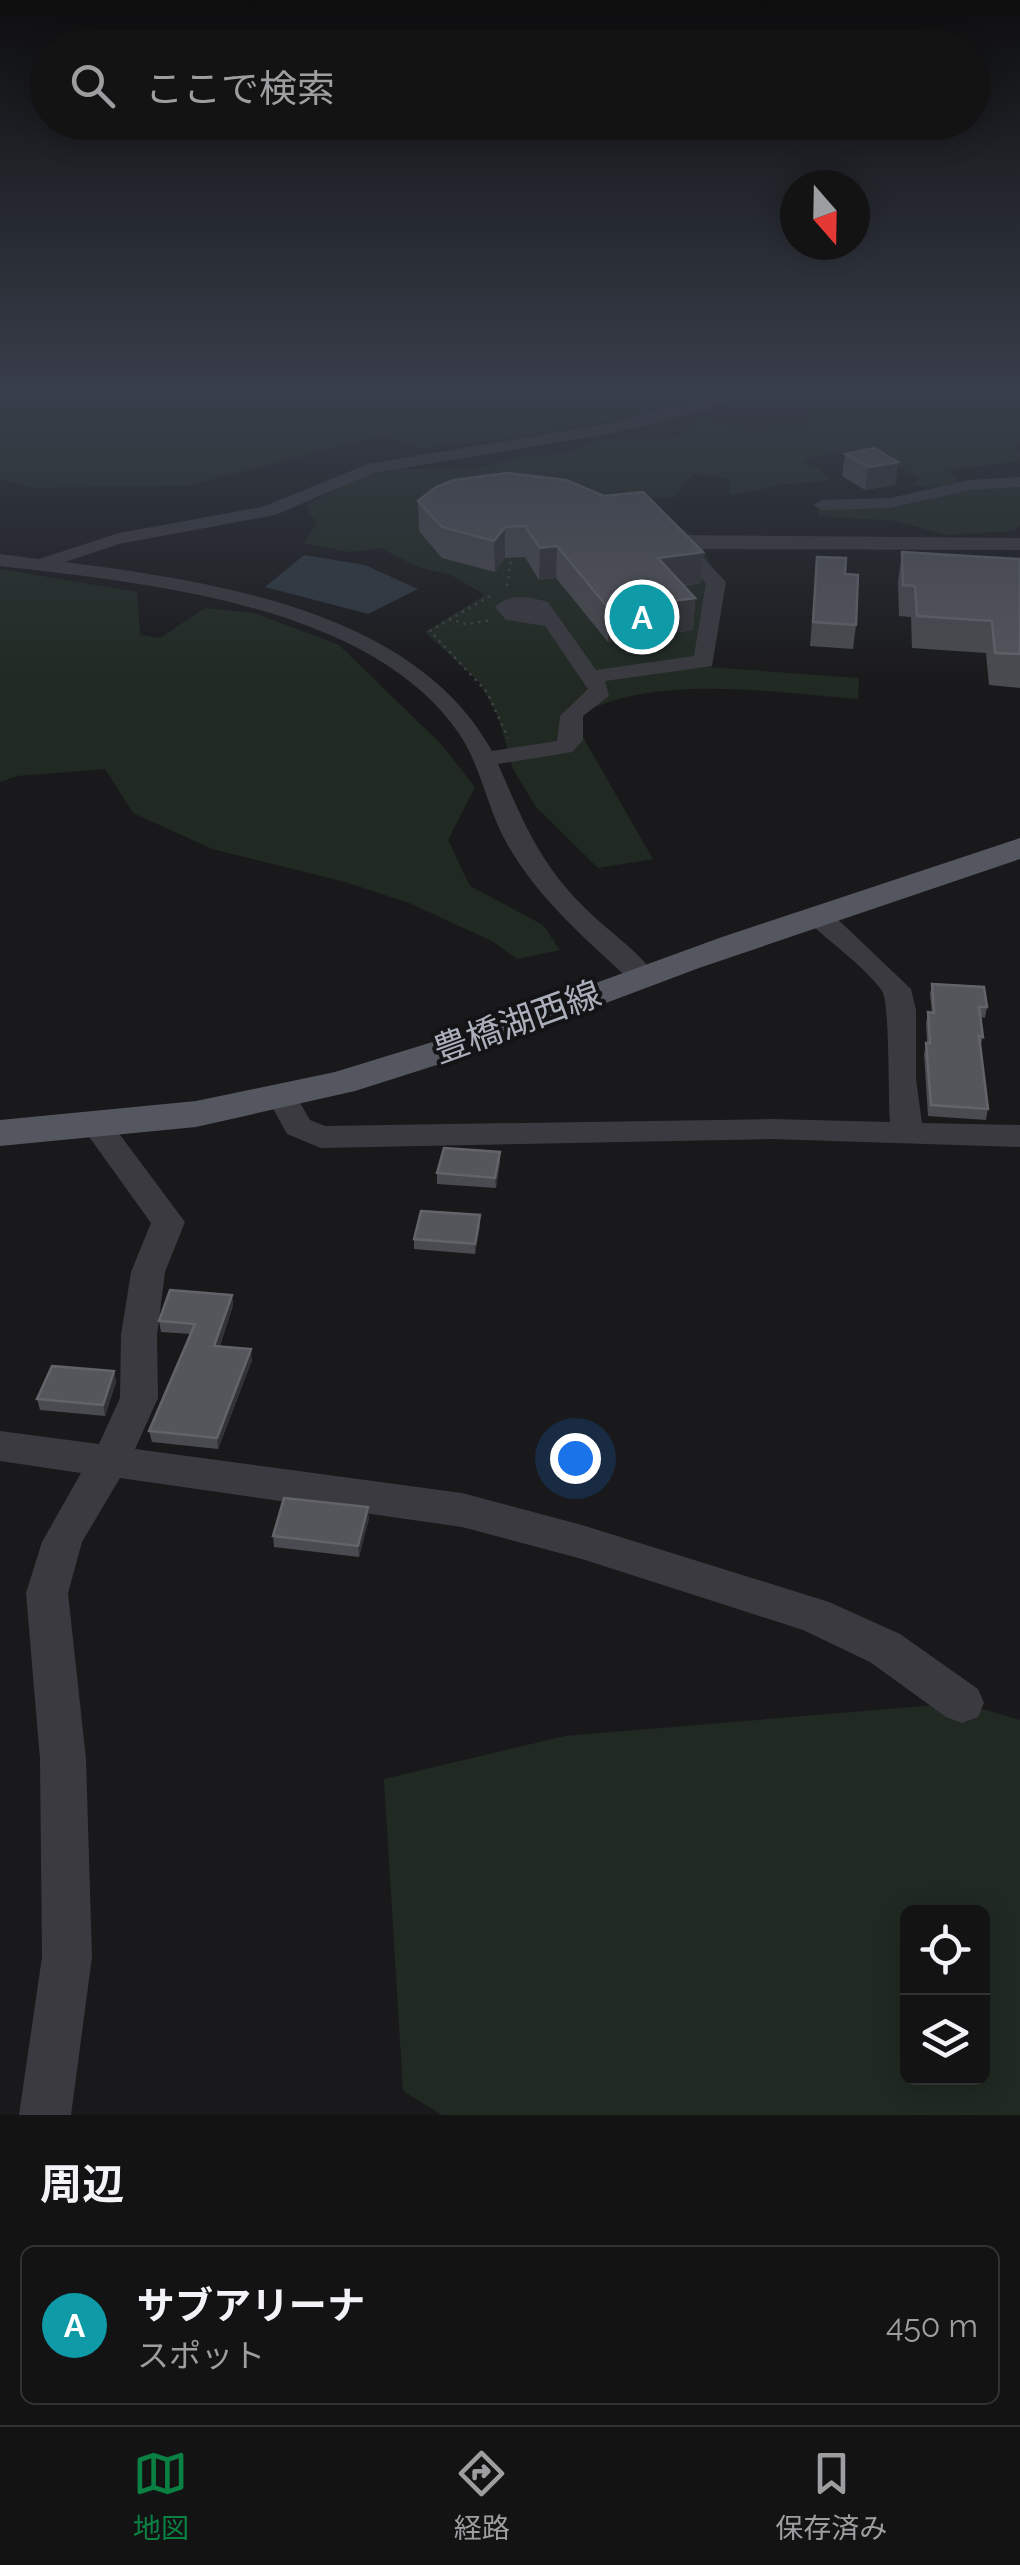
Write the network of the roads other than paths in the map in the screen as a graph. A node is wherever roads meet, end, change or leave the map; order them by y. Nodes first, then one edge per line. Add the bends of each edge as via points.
1 (316, 490) edge
2 (952, 490) edge
3 (822, 505) dead end
4 (659, 522) edge
5 (689, 543) junction
6 (1020, 544) edge
7 (0, 560) edge
8 (41, 565) junction
9 (550, 621) dead end
10 (590, 677) junction
11 (485, 759) junction
12 (1020, 848) edge
13 (818, 916) junction
14 (642, 976) junction
15 (281, 1096) junction
16 (98, 1127) junction
17 (907, 1130) junction
18 (0, 1132) edge
19 (1018, 1132) edge
20 (0, 1446) edge
21 (110, 1464) junction
22 (962, 1703) dead end
23 (45, 2115) edge

1 - 8 street via 255,515 81,549
2 - 3 street
4 - 5 street
5 - 6 street
5 - 10 street via 716,582 704,660
7 - 8 street
8 - 11 street via 241,600 362,642 424,682
9 - 10 street
10 - 11 street via 600,692 571,712 571,740 557,750
11 - 14 street via 519,842 564,902
12 - 13 main road, 豊橋湖西線
13 - 14 main road, 豊橋湖西線
13 - 17 street via 897,989
14 - 15 main road, 豊橋湖西線 via 388,1070
15 - 16 main road, 豊橋湖西線
15 - 17 street via 298,1127 321,1138
16 - 18 main road, 豊橋湖西線
16 - 21 street via 168,1222 148,1272 140,1398
17 - 19 street
20 - 21 street
21 - 22 street via 462,1510 582,1542 814,1616 885,1648
21 - 23 street via 62,1542 47,1592 63,1759 67,1957

